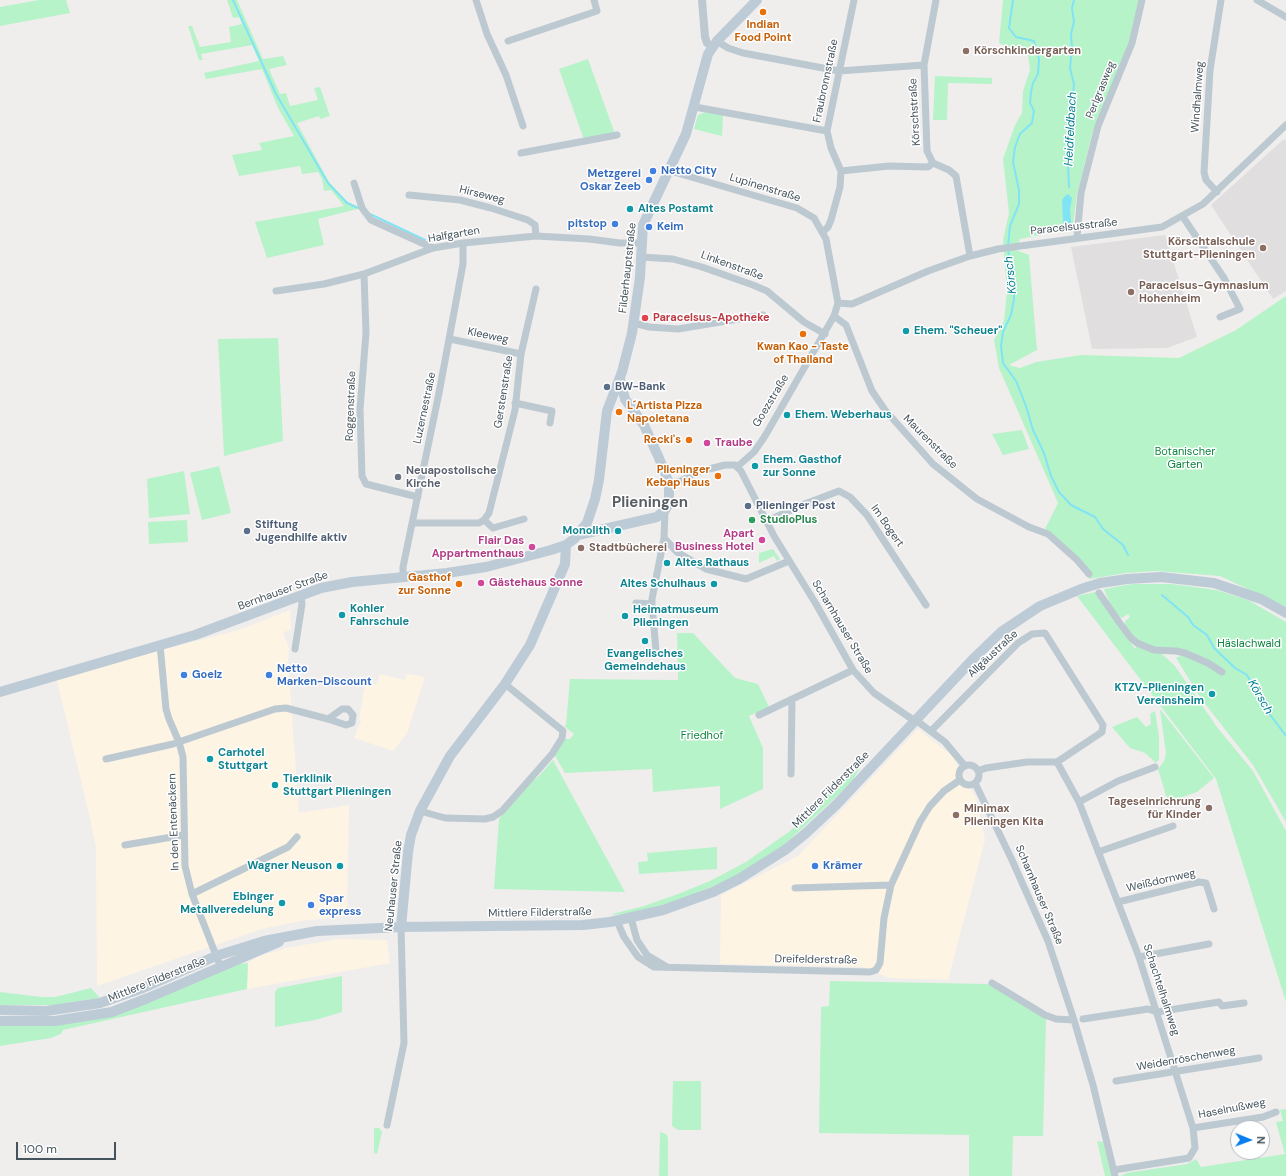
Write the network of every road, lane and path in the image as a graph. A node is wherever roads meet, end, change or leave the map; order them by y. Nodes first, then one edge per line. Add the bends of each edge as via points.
1 (476, 0) edge
2 (594, 0) edge
3 (702, 0) edge
4 (757, 0) edge
5 (854, 0) edge
6 (936, 0) edge
7 (1142, 0) edge
8 (1221, 0) edge
9 (1257, 0) edge
10 (1286, 17) edge
11 (508, 41) dead end
12 (715, 44) junction
13 (924, 65) junction
14 (839, 71) junction
15 (695, 107) junction
16 (1286, 125) edge
17 (523, 126) dead end
18 (827, 131) junction
19 (617, 135) dead end
20 (521, 153) dead end
21 (933, 163) junction
22 (669, 169) junction
23 (841, 171) junction
24 (354, 183) dead end
25 (1217, 192) junction
26 (409, 195) dead end
27 (1183, 217) junction
28 (823, 232) junction
29 (536, 236) junction
30 (1077, 237) junction
31 (463, 242) junction
32 (641, 243) junction
33 (433, 248) junction
34 (970, 256) junction
35 (641, 257) junction
36 (364, 274) junction
37 (536, 289) dead end
38 (276, 291) dead end
39 (838, 303) junction
40 (763, 315) dead end
41 (834, 316) junction
42 (1220, 317) dead end
43 (634, 324) junction
44 (825, 334) junction
45 (450, 339) junction
46 (521, 354) junction
47 (620, 380) junction
48 (625, 399) junction
49 (610, 402) junction
50 (516, 403) junction
51 (550, 423) dead end
52 (737, 467) junction
53 (669, 484) junction
54 (418, 497) junction
55 (665, 510) junction
56 (657, 517) junction
57 (524, 519) dead end
58 (484, 520) junction
59 (767, 521) junction
60 (412, 522) junction
61 (587, 523) junction
62 (665, 526) junction
63 (593, 532) junction
64 (578, 535) junction
65 (664, 538) junction
66 (566, 545) junction
67 (789, 561) junction
68 (1089, 574) dead end
69 (403, 576) junction
70 (1099, 593) dead end
71 (301, 596) junction
72 (636, 603) dead end
73 (652, 604) junction
74 (926, 605) dead end
75 (1286, 613) edge
76 (160, 645) junction
77 (295, 649) dead end
78 (656, 651) dead end
79 (853, 670) junction
80 (1222, 672) dead end
81 (505, 684) junction
82 (0, 692) edge
83 (792, 699) junction
84 (759, 715) dead end
85 (328, 719) dead end
86 (931, 731) junction
87 (179, 742) junction
88 (106, 759) dead end
89 (1057, 762) junction
90 (965, 766) junction
91 (1155, 767) dead end
92 (978, 771) junction
93 (791, 774) dead end
94 (960, 780) junction
95 (975, 783) junction
96 (1079, 802) junction
97 (420, 811) junction
98 (1173, 826) dead end
99 (184, 835) junction
100 (297, 837) dead end
101 (125, 845) dead end
102 (1098, 852) junction
103 (891, 885) junction
104 (795, 888) dead end
105 (192, 894) junction
106 (1118, 902) junction
107 (1214, 909) dead end
108 (631, 918) junction
109 (617, 921) junction
110 (402, 927) junction
111 (293, 936) junction
112 (1209, 944) dead end
113 (216, 956) junction
114 (1139, 957) junction
115 (221, 968) junction
116 (669, 968) junction
117 (992, 983) dead end
118 (1244, 1003) dead end
119 (0, 1010) edge
120 (1157, 1012) junction
121 (1084, 1019) dead end
122 (1074, 1020) junction
123 (0, 1021) edge
124 (1259, 1058) dead end
125 (1176, 1072) junction
126 (1116, 1081) dead end
127 (1276, 1112) dead end
128 (386, 1125) dead end
129 (1193, 1128) junction
130 (1115, 1173) edge

1 - 17 street via 487,34 508,80
2 - 11 street via 597,11
3 - 12 street via 705,38 707,43
4 - 12 main road, Filderhauptstraße
5 - 14 street, Fraubronnstraße
6 - 13 street, Körschstraße
7 - 30 street, Perlgrasweg via 1132,43 1098,126 1081,193
8 - 25 street, Windhalmweg via 1210,70 1204,172 1206,180
9 - 10 street
12 - 14 street via 742,53
12 - 15 main road, Filderhauptstraße via 705,62
13 - 14 street
13 - 21 street, Körschstraße via 928,151
14 - 18 street, Fraubronnstraße
15 - 18 street
15 - 22 main road, Filderhauptstraße via 686,134
16 - 25 street, Paracelsusstraße
18 - 23 street, Fraubronnstraße
19 - 20 street
21 - 23 street via 928,167 889,166
21 - 34 street via 956,176
22 - 28 street, Lupinenstraße via 797,208 814,218
22 - 32 main road, Filderhauptstraße via 646,215
23 - 28 street, Fraubronnstraße via 832,220
24 - 33 street via 362,208 371,220
25 - 27 street, Paracelsusstraße
26 - 29 street, Hirseweg via 460,200 506,212 532,222 535,225
27 - 30 street, Paracelsusstraße via 1162,227
27 - 42 street via 1224,278 1240,309
28 - 39 street, Lupinenstraße
29 - 31 street, Halfgarten
29 - 32 street, Halfgarten
30 - 34 street, Paracelsusstraße via 1014,246
31 - 33 street, Halfgarten
31 - 45 street, Luzernestraße via 463,264
32 - 35 main road, Filderhauptstraße
33 - 36 street, Halfgarten
34 - 39 street, Paracelsusstraße via 852,304
35 - 43 main road, Filderhauptstraße
35 - 44 street, Linkenstraße via 673,259 768,291 804,322
36 - 38 street, Halfgarten via 324,284
36 - 54 street, Roggenstraße via 366,333 360,409 362,476 366,484
37 - 46 street, Gerstenstraße
39 - 41 street, Goezstraße
40 - 43 street via 678,329
41 - 44 street, Goezstraße
41 - 68 street, Maurenstraße via 846,325 872,391 885,410 933,464 978,499 1029,527 1048,534
43 - 47 main road, Filderhauptstraße
44 - 52 street, Goezstraße via 754,452
45 - 46 street, Kleeweg
45 - 54 street, Luzernestraße
46 - 50 street, Gerstenstraße
47 - 48 main road
47 - 49 main road, Filderhauptstraße
48 - 49 main road
48 - 53 main road via 651,439
49 - 61 main road, Filderhauptstraße via 599,480
50 - 51 street via 552,411
50 - 58 street, Gerstenstraße via 489,513
52 - 53 street via 731,464 714,468
52 - 59 street, Scharnhauser Straße via 746,478
53 - 55 main road via 670,499
54 - 60 street, Luzernestraße
55 - 56 main road
55 - 62 street
56 - 62 street
56 - 63 main road
57 - 58 street via 493,528
58 - 60 street via 479,523
59 - 67 street, Scharnhauser Straße
59 - 74 street, Im Bogert via 839,491 867,515
60 - 69 street, Luzernestraße
61 - 63 main road
61 - 64 main road, Filderhauptstraße
62 - 65 street
63 - 64 main road
64 - 66 main road, Bernhauser Straße
65 - 67 street via 677,552 706,569 746,579
65 - 73 street
66 - 69 main road, Bernhauser Straße via 480,568
66 - 81 main road, Neuhauser Straße via 565,564 553,593 530,645
67 - 79 street, Scharnhauser Straße
69 - 71 main road, Bernhauser Straße via 339,584
70 - 80 street via 1118,622 1137,643 1154,650 1176,651 1189,655
71 - 76 main road, Bernhauser Straße via 223,626
71 - 77 street
72 - 73 street
73 - 78 street
75 - 108 main road, Mittlere Filderstraße via 1261,599 1214,583 1161,577 1100,583 1047,603 1001,632 974,657 836,805 785,850 713,892 673,907
76 - 82 main road, Bernhauser Straße
76 - 87 street, In den Entenäckern via 166,709
79 - 83 street
79 - 86 street, Scharnhauser Straße, bridge via 874,693 894,709
81 - 97 main road, Neuhauser Straße via 450,756
81 - 97 street via 562,731 562,738 552,754 502,811 493,817 485,820 445,818
83 - 84 street
83 - 93 street
85 - 87 street via 286,708 274,708
86 - 89 street, Allgäustraße via 1018,643 1032,634 1045,633 1103,726 1102,732
86 - 90 street, Scharnhauser Straße via 961,758
87 - 88 street
87 - 99 street, In den Entenäckern via 183,757
89 - 92 street via 1027,762
89 - 96 street, Schachtelhalmweg
90 - 92 street via 975,767
90 - 94 street via 960,769
91 - 96 street via 1118,781
92 - 95 street
94 - 95 street via 966,785
94 - 103 street, Dreifelderstraße via 944,791 930,806
95 - 122 street, Scharnhauser Straße via 1042,927
96 - 102 street, Schachtelhalmweg
97 - 110 main road, Neuhauser Straße via 408,852
98 - 102 street
99 - 101 street
99 - 105 street, In den Entenäckern via 185,866
100 - 105 street via 285,849
102 - 106 street, Schachtelhalmweg
103 - 104 street
103 - 116 street, Dreifelderstraße via 884,918 880,963 876,970 870,972
105 - 113 street, In den Entenäckern
106 - 107 street, Weißdornweg via 1199,882 1206,883
106 - 114 street, Schachtelhalmweg
108 - 109 main road, Mittlere Filderstraße
108 - 116 street, Dreifelderstraße via 637,940 647,955
109 - 110 main road, Mittlere Filderstraße via 560,926
109 - 116 street, Dreifelderstraße via 624,937 638,957 654,967
110 - 111 main road, Mittlere Filderstraße via 317,931
110 - 128 street, Neuhauser Straße via 404,1043
111 - 113 main road, Mittlere Filderstraße via 264,941
111 - 115 main road, Mittlere Filderstraße
112 - 114 street
113 - 115 street, In den Entenäckern
113 - 119 main road, Mittlere Filderstraße via 143,988 100,1003 46,1011
114 - 120 street, Schachtelhalmweg
115 - 123 main road, Mittlere Filderstraße via 112,1012 54,1021
117 - 122 street via 1045,1015 1056,1019
118 - 120 street via 1222,1006 1219,1002
120 - 121 street via 1148,1009
120 - 125 street, Schachtelhalmweg
122 - 130 street, Scharnhauser Straße via 1094,1085
124 - 125 street, Weidenröschenweg
125 - 126 street, Weidenröschenweg
125 - 129 street, Schachtelhalmweg
127 - 129 street, Haselnußweg via 1263,1117
129 - 130 street, Schachtelhalmweg via 1195,1148 1189,1158

